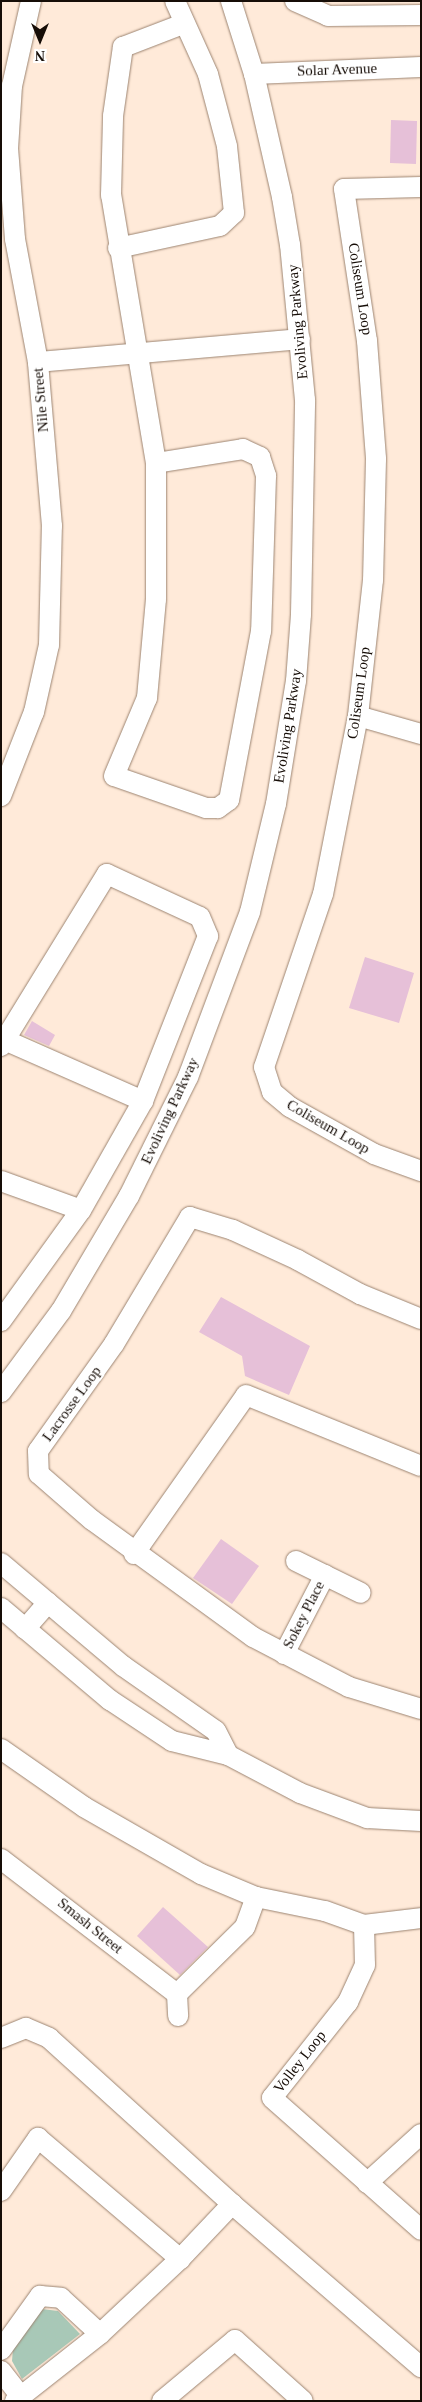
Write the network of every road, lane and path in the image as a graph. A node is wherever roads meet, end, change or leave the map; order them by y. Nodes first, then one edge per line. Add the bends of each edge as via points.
1 (31, 1) edge
2 (175, 1) edge
3 (231, 1) edge
4 (295, 1) edge
5 (421, 15) edge
6 (183, 24) junction
7 (421, 67) edge
8 (254, 74) junction
9 (421, 187) edge
10 (8, 240) edge
11 (118, 248) junction
12 (300, 339) junction
13 (136, 353) junction
14 (38, 362) junction
15 (156, 463) junction
16 (358, 716) junction
17 (421, 734) edge
18 (7, 765) edge
19 (1, 796) edge
20 (4, 1044) edge
21 (143, 1101) junction
22 (421, 1171) edge
23 (1, 1181) edge
24 (82, 1210) junction
25 (421, 1319) edge
26 (1, 1321) edge
27 (1, 1392) edge
28 (421, 1466) edge
29 (134, 1554) junction
30 (296, 1561) dead end
31 (1, 1563) edge
32 (325, 1575) junction
33 (362, 1593) dead end
34 (48, 1603) junction
35 (1, 1608) edge
36 (25, 1629) junction
37 (284, 1654) junction
38 (421, 1709) edge
39 (1, 1749) edge
40 (228, 1755) junction
41 (421, 1822) edge
42 (1, 1859) edge
43 (256, 1897) junction
44 (421, 1918) edge
45 (364, 1925) junction
46 (177, 1994) junction
47 (178, 2016) dead end
48 (1, 2038) edge
49 (421, 2134) edge
50 (367, 2183) junction
51 (1, 2191) edge
52 (232, 2204) junction
53 (421, 2230) edge
54 (180, 2259) junction
55 (100, 2334) junction
56 (1, 2350) edge
57 (421, 2367) edge
58 (1, 2371) edge
59 (18, 2399) edge
60 (162, 2401) edge
61 (303, 2401) edge

1 - 10 street, Nile Street via 11,104
2 - 6 street
3 - 8 street, Evoliving Parkway
4 - 5 street via 328,16
6 - 11 street via 123,47 112,126 111,195
6 - 11 street via 211,83 227,146 234,213 220,226
7 - 8 street, Solar Avenue
8 - 12 street, Evoliving Parkway via 290,244
9 - 16 street, Coliseum Loop via 344,189 367,341 376,459 373,580
10 - 14 street, Nile Street
11 - 13 street
12 - 13 street
12 - 27 street, Evoliving Parkway via 306,476 296,681 276,804 250,912 188,1077 129,1196 61,1310
13 - 14 street
13 - 15 street
14 - 18 street, Nile Street via 52,526 49,645 34,712
15 - 15 street via 156,600 147,698 114,776 206,808 218,808 229,800 260,631 266,476 260,458 243,449
16 - 17 street
16 - 22 street, Coliseum Loop via 323,894 264,1067 272,1092 290,1107 374,1154
18 - 19 street, Nile Street
20 - 21 street
20 - 21 street via 107,874 200,917 208,936
21 - 24 street
23 - 24 street
24 - 26 street
25 - 29 street, Lacrosse Loop via 360,1294 233,1230 190,1217 114,1344 38,1451 39,1474
28 - 29 street via 246,1396
29 - 37 street, Lacrosse Loop
30 - 32 street
31 - 34 street
32 - 33 street
32 - 37 street, Sokey Place
34 - 36 street
34 - 40 street via 123,1666 216,1731
35 - 36 street
36 - 40 street via 110,1700 172,1741
37 - 38 street, Lacrosse Loop via 349,1687
39 - 43 street via 84,1806 201,1874
40 - 41 street via 300,1792 367,1818
42 - 46 street, Smash Street
43 - 45 street via 325,1911
43 - 46 street via 246,1927
44 - 45 street
45 - 50 street, Volley Loop via 365,1965 348,2002 266,2093
46 - 47 street
48 - 52 street via 26,2028 49,2038
49 - 50 street
50 - 53 street, Volley Loop
51 - 54 street via 38,2138
52 - 54 street
52 - 57 street
54 - 55 street
55 - 56 street via 61,2298 40,2296
55 - 59 street
58 - 59 street
60 - 61 street via 235,2340

